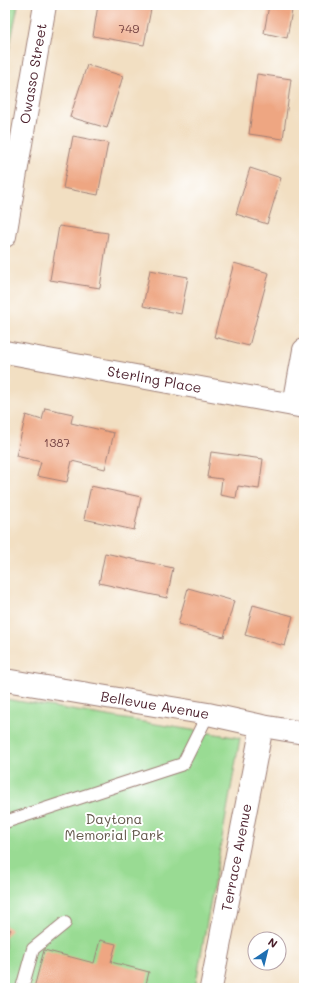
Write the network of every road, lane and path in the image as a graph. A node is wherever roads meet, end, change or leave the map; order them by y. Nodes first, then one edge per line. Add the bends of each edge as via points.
1 (45, 5) edge
2 (5, 236) edge
3 (304, 350) edge
4 (5, 352) edge
5 (299, 406) edge
6 (5, 680) edge
7 (208, 714) junction
8 (262, 726) junction
9 (304, 733) edge
10 (5, 822) edge
11 (65, 923) dead end
12 (22, 988) edge
13 (212, 988) edge

1 - 2 street, Owasso Street
3 - 5 street
4 - 5 street, Sterling Place
6 - 7 street, Bellevue Avenue
7 - 8 street, Bellevue Avenue
7 - 10 lane via 183,764
8 - 9 street, Bellevue Avenue
8 - 13 street, Terrace Avenue
11 - 12 lane via 33,949

